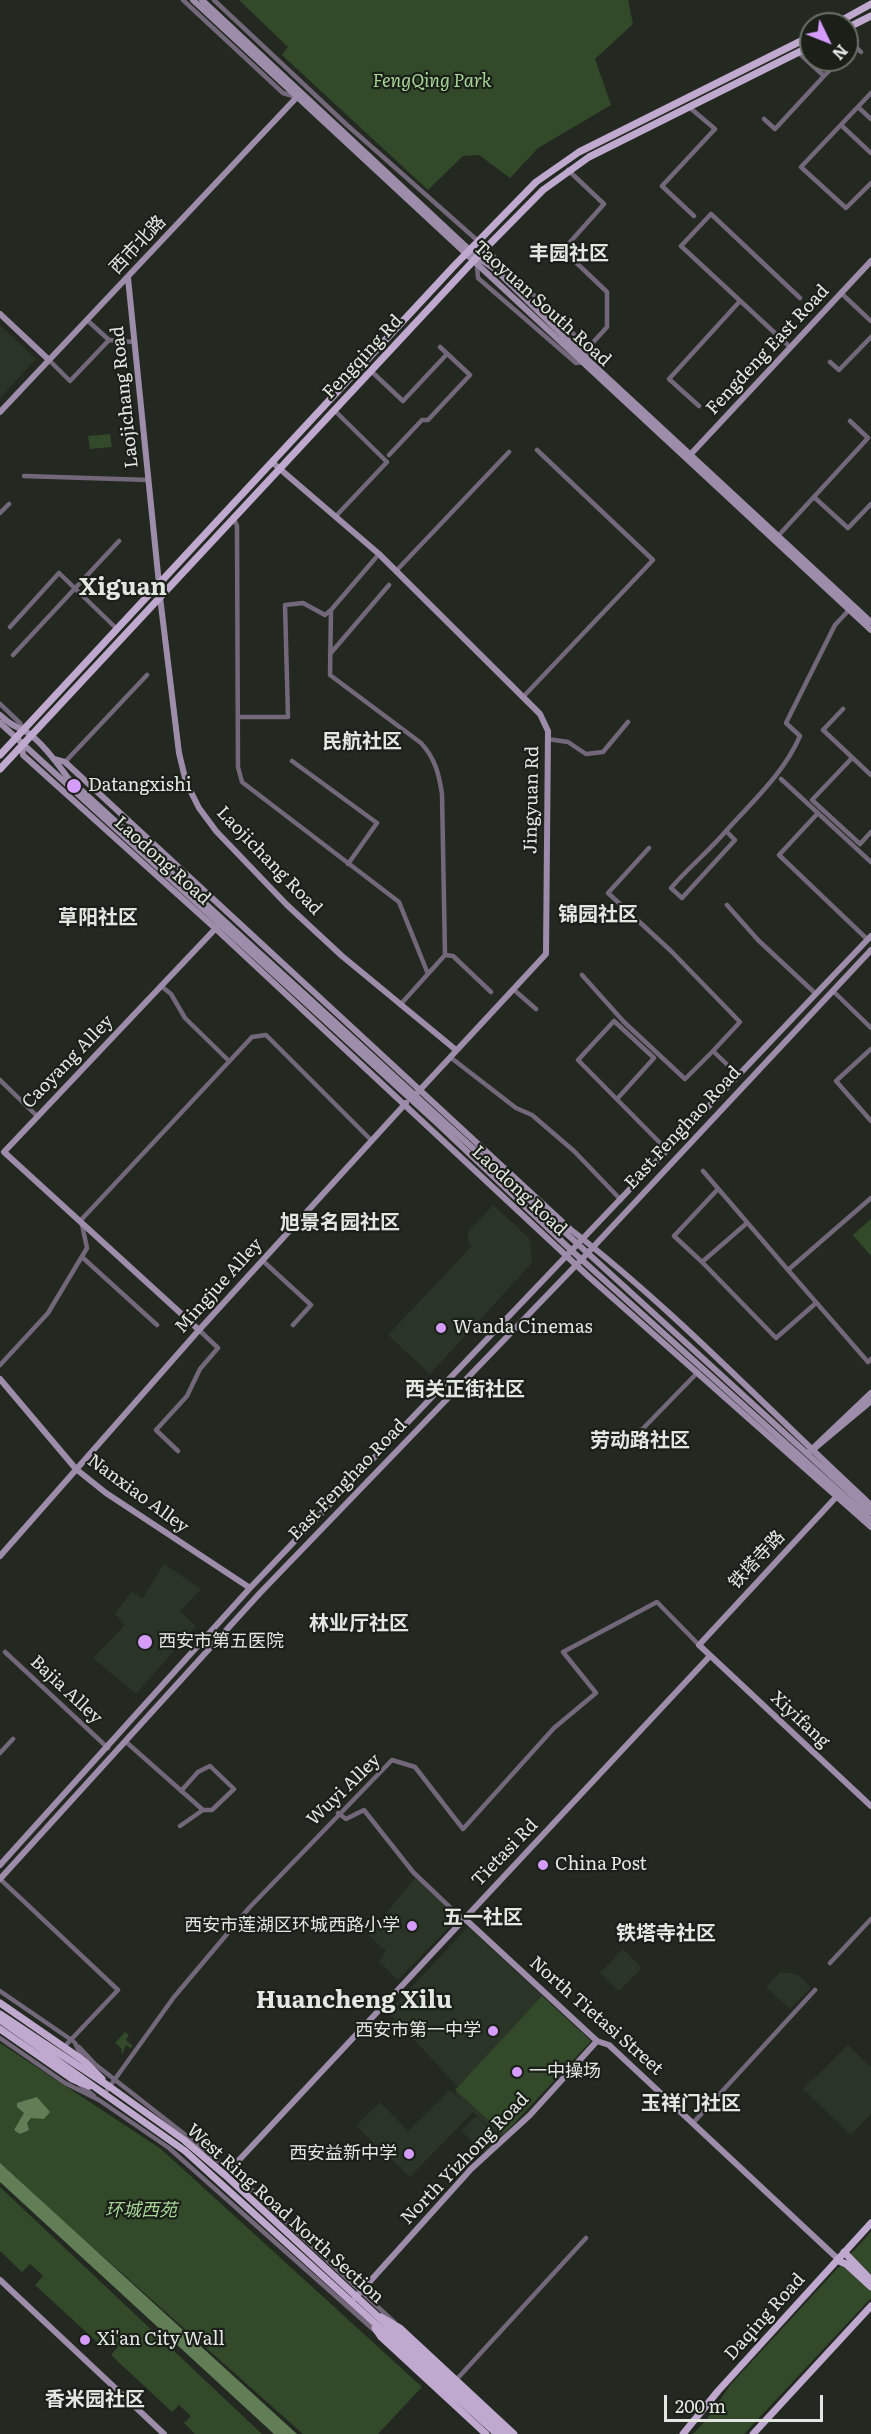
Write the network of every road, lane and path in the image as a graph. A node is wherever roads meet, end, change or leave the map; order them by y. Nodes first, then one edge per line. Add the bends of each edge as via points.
1 (183, 0) edge
2 (193, 0) edge
3 (202, 0) edge
4 (214, 0) edge
5 (871, 4) edge
6 (857, 12) edge
7 (799, 42) edge
8 (798, 52) joint
9 (828, 72) edge
10 (824, 76) junction
11 (871, 93) edge
12 (297, 97) junction
13 (689, 107) junction
14 (858, 107) junction
15 (764, 119) dead end
16 (871, 119) edge
17 (841, 124) junction
18 (871, 153) edge
19 (568, 171) junction
20 (871, 183) edge
21 (694, 216) dead end
22 (478, 241) junction
23 (484, 249) junction
24 (468, 252) junction
25 (871, 261) edge
26 (476, 262) junction
27 (128, 278) junction
28 (841, 293) junction
29 (800, 298) dead end
30 (740, 301) junction
31 (0, 314) edge
32 (87, 320) junction
33 (871, 321) edge
34 (871, 337) edge
35 (109, 340) junction
36 (134, 342) junction
37 (790, 346) junction
38 (440, 347) dead end
39 (588, 348) junction
40 (447, 354) junction
41 (49, 360) junction
42 (586, 361) junction
43 (830, 362) dead end
44 (371, 371) junction
45 (699, 406) dead end
46 (334, 410) junction
47 (0, 412) edge
48 (850, 421) dead end
49 (870, 439) edge
50 (537, 450) dead end
51 (509, 452) dead end
52 (389, 455) dead end
53 (688, 457) junction
54 (277, 465) junction
55 (24, 476) dead end
56 (149, 480) junction
57 (814, 497) junction
58 (9, 504) dead end
59 (871, 504) edge
60 (0, 513) edge
61 (336, 516) junction
62 (234, 519) junction
63 (778, 536) junction
64 (119, 541) dead end
65 (379, 554) junction
66 (396, 571) junction
67 (159, 584) junction
68 (388, 585) dead end
69 (75, 588) junction
70 (160, 597) junction
71 (331, 610) junction
72 (849, 610) junction
73 (871, 622) edge
74 (10, 627) dead end
75 (117, 629) junction
76 (871, 630) edge
77 (330, 654) junction
78 (12, 655) dead end
79 (147, 675) dead end
80 (523, 697) junction
81 (0, 704) edge
82 (843, 709) dead end
83 (0, 715) edge
84 (238, 717) junction
85 (628, 722) dead end
86 (0, 723) edge
87 (24, 730) junction
88 (31, 737) junction
89 (16, 738) junction
90 (548, 739) junction
91 (22, 746) junction
92 (0, 755) edge
93 (852, 758) junction
94 (55, 759) junction
95 (292, 761) dead end
96 (65, 762) junction
97 (0, 769) edge
98 (871, 775) edge
99 (781, 779) dead end
100 (818, 813) junction
101 (726, 831) junction
102 (871, 832) edge
103 (650, 848) dead end
104 (871, 862) edge
105 (348, 864) junction
106 (727, 905) dead end
107 (220, 924) junction
108 (869, 938) edge
109 (871, 950) edge
110 (445, 955) junction
111 (428, 974) junction
112 (582, 975) dead end
113 (161, 986) junction
114 (513, 989) junction
115 (833, 991) junction
116 (492, 992) dead end
117 (816, 994) junction
118 (400, 1005) junction
119 (536, 1009) dead end
120 (871, 1028) edge
121 (871, 1049) edge
122 (456, 1050) junction
123 (713, 1051) junction
124 (450, 1057) junction
125 (229, 1061) junction
126 (739, 1076) junction
127 (0, 1080) edge
128 (415, 1095) junction
129 (617, 1099) junction
130 (405, 1104) junction
131 (37, 1116) junction
132 (871, 1121) edge
133 (372, 1141) junction
134 (668, 1151) junction
135 (2, 1155) edge
136 (703, 1171) dead end
137 (718, 1189) junction
138 (871, 1198) edge
139 (621, 1200) junction
140 (81, 1220) junction
141 (747, 1223) junction
142 (584, 1239) junction
143 (578, 1245) junction
144 (593, 1246) junction
145 (587, 1252) junction
146 (570, 1254) junction
147 (82, 1257) junction
148 (582, 1258) junction
149 (263, 1261) junction
150 (702, 1262) junction
151 (576, 1265) junction
152 (788, 1270) junction
153 (816, 1303) junction
154 (157, 1325) dead end
155 (293, 1325) dead end
156 (199, 1330) junction
157 (871, 1359) edge
158 (0, 1365) edge
159 (698, 1372) junction
160 (0, 1379) edge
161 (871, 1393) edge
162 (871, 1401) edge
163 (625, 1447) dead end
164 (178, 1451) dead end
165 (805, 1456) junction
166 (76, 1469) junction
167 (842, 1490) junction
168 (871, 1505) edge
169 (871, 1512) edge
170 (871, 1520) edge
171 (871, 1527) edge
172 (0, 1556) edge
173 (250, 1588) junction
174 (699, 1645) junction
175 (5, 1652) dead end
176 (709, 1657) junction
177 (13, 1739) dead end
178 (125, 1741) junction
179 (108, 1748) junction
180 (0, 1753) edge
181 (181, 1791) junction
182 (871, 1806) edge
183 (203, 1810) junction
184 (338, 1813) junction
185 (180, 1826) dead end
186 (0, 1865) edge
187 (0, 1879) edge
188 (464, 1918) junction
189 (871, 1919) edge
190 (830, 1963) dead end
191 (0, 1990) edge
192 (815, 1990) dead end
193 (0, 2003) edge
194 (0, 2014) edge
195 (0, 2020) edge
196 (0, 2029) edge
197 (0, 2038) edge
198 (73, 2041) junction
199 (597, 2041) junction
200 (64, 2048) junction
201 (84, 2061) junction
202 (96, 2065) junction
203 (72, 2079) junction
204 (110, 2087) junction
205 (99, 2100) junction
206 (693, 2122) junction
207 (227, 2172) junction
208 (871, 2223) edge
209 (586, 2238) dead end
210 (844, 2252) junction
211 (837, 2260) junction
212 (0, 2280) edge
213 (871, 2280) edge
214 (871, 2287) edge
215 (361, 2292) junction
216 (355, 2298) junction
217 (871, 2306) edge
218 (368, 2314) junction
219 (400, 2328) junction
220 (381, 2337) junction
221 (456, 2380) junction
222 (164, 2434) edge
223 (486, 2434) edge
224 (497, 2434) edge
225 (505, 2434) edge
226 (514, 2434) edge
227 (683, 2434) edge
228 (753, 2434) edge

1 - 12 street via 283,93
2 - 12 street, Taoyuan South Road
3 - 24 street, Taoyuan South Road
4 - 22 street
5 - 6 main road
7 - 22 main road, Fengqing Rd via 562,163 536,182
8 - 10 street
8 - 13 main road, Fengqing Rd
9 - 10 street
10 - 15 street via 775,129
11 - 14 street
12 - 24 street, Taoyuan South Road
12 - 27 street, 西市北路
13 - 19 main road, Fengqing Rd
13 - 21 street via 715,129 662,186
14 - 16 street
14 - 17 street
17 - 18 street
17 - 20 street via 801,167 846,208
19 - 23 main road, Fengqing Rd via 543,190
19 - 39 street via 604,204 562,250 607,292 607,327
22 - 23 street
22 - 24 main road, Fengqing Rd
23 - 26 main road, Fengqing Rd
23 - 39 street
24 - 26 street, Taoyuan South Road
24 - 54 main road, Fengqing Rd
25 - 28 street, Fengdeng East Road
26 - 42 street, Taoyuan South Road via 496,270
26 - 42 street via 478,278 576,363
26 - 44 main road, Fengqing Rd
27 - 32 street, 西市北路
27 - 36 street, Laojichang Road
28 - 33 street
28 - 37 street, Fengdeng East Road
29 - 30 street via 711,214 681,246
30 - 37 street
30 - 45 street via 669,379
31 - 41 street
32 - 35 street
32 - 41 street, 西市北路
34 - 43 street via 839,370
35 - 36 street
35 - 41 street via 70,381
36 - 56 street, Laojichang Road
37 - 53 street, Fengdeng East Road
38 - 40 street
39 - 42 street
40 - 44 street via 403,401
40 - 52 street via 470,375
41 - 47 street, 西市北路
42 - 53 street, Taoyuan South Road
44 - 46 main road, Fengqing Rd
46 - 54 main road, Fengqing Rd
46 - 61 street via 387,462
48 - 49 street
49 - 57 street
50 - 80 street via 653,561
51 - 66 street
53 - 63 street, Taoyuan South Road
53 - 72 street, Taoyuan South Road
54 - 61 street, Jingyuan Rd
54 - 62 main road, Fengqing Rd
54 - 67 main road, Fengqing Rd
55 - 56 street
56 - 67 street, Laojichang Road
57 - 59 street via 848,528
57 - 63 street
58 - 60 street
61 - 65 street, Jingyuan Rd
62 - 70 main road, Fengqing Rd
62 - 84 street
63 - 73 street, Taoyuan South Road
64 - 69 street
65 - 66 street, Jingyuan Rd
65 - 71 street
66 - 80 street, Jingyuan Rd
67 - 75 main road, Fengqing Rd
68 - 77 street
69 - 74 street via 59,573
69 - 75 street
69 - 78 street
70 - 88 main road, Fengqing Rd
70 - 118 street, Laojichang Road via 178,753 199,808 287,905
71 - 77 street
71 - 84 street via 325,615 303,603 285,605 288,717
72 - 76 street, Taoyuan South Road
72 - 101 street via 835,625 786,723 800,736 793,752 780,772
75 - 87 main road, Fengqing Rd
77 - 110 street via 330,675 433,756 442,794
79 - 96 street
80 - 90 street, Jingyuan Rd via 540,714
81 - 87 street
82 - 93 street via 823,730
83 - 87 street, Laodong Road via 15,728
84 - 105 street via 238,767 242,782
85 - 90 street via 603,752 586,754 568,742
86 - 89 street, Laodong Road
87 - 88 street, Laodong Road
87 - 89 main road, Fengqing Rd
88 - 91 main road, Fengqing Rd
88 - 94 street, Laodong Road
89 - 91 street, Laodong Road
89 - 92 main road, Fengqing Rd
90 - 114 street, Jingyuan Rd via 546,954
91 - 97 main road, Fengqing Rd
91 - 107 street, Laodong Road via 23,755
93 - 98 street
93 - 102 street via 812,800 860,844
94 - 96 street, Laodong Road
94 - 107 street, Laodong Road via 68,778
95 - 105 street via 377,823
96 - 128 street, Laodong Road
99 - 100 street
100 - 104 street
100 - 108 street via 779,855
101 - 101 street via 735,840 682,898 671,888
103 - 123 street via 608,893 740,1022
105 - 111 street via 399,902
106 - 117 street
107 - 113 street, Caoyang Alley
107 - 128 street, Laodong Road
107 - 130 street, Laodong Road
108 - 117 street, East Fenghao Road
109 - 115 street, East Fenghao Road
110 - 111 street
110 - 116 street via 453,956
111 - 118 street
112 - 123 street via 624,1022 685,1079
113 - 125 street via 171,994 185,1018
113 - 131 street, Caoyang Alley
114 - 119 street
114 - 122 street, Jingyuan Rd
115 - 120 street
115 - 144 street, East Fenghao Road
117 - 126 street, East Fenghao Road
118 - 122 street, Laojichang Road
121 - 132 street via 836,1081
122 - 124 street, Jingyuan Rd
123 - 126 street
124 - 128 street, Jingyuan Rd
124 - 139 street via 516,1108 532,1115
125 - 133 street via 252,1037 266,1035
125 - 140 street
126 - 134 street, East Fenghao Road
127 - 131 street
128 - 130 street, Mingjue Alley
128 - 142 street, Laodong Road
128 - 143 street, Laodong Road
128 - 146 street, Laodong Road
129 - 129 street via 578,1060 614,1021 654,1058
129 - 134 street
130 - 133 street, Mingjue Alley
130 - 146 street, Laodong Road
131 - 135 street, Caoyang Alley
133 - 149 street, Mingjue Alley
134 - 139 street, East Fenghao Road
135 - 140 street, Caoyang Alley
136 - 137 street
137 - 141 street
137 - 150 street via 674,1236
138 - 152 street
139 - 142 street, East Fenghao Road
140 - 147 street via 87,1248
140 - 156 street, Caoyang Alley
141 - 150 street
141 - 152 street
142 - 143 street, East Fenghao Road
142 - 144 street, Laodong Road
143 - 145 street, Laodong Road
143 - 146 street, East Fenghao Road
144 - 145 street, East Fenghao Road
144 - 165 street, Laodong Road via 667,1310
145 - 148 street, East Fenghao Road
145 - 165 street, Laodong Road
146 - 148 street, Laodong Road
146 - 151 street, Laodong Road
146 - 173 street, East Fenghao Road
147 - 154 street
147 - 158 street via 48,1313
148 - 151 street, East Fenghao Road
148 - 165 street, Laodong Road
149 - 155 street via 311,1305
149 - 156 street, Mingjue Alley
150 - 153 street via 776,1338
151 - 159 street, Laodong Road
151 - 178 street, East Fenghao Road via 260,1593
152 - 153 street
153 - 157 street via 868,1362
156 - 164 street via 218,1348 200,1369 188,1396 156,1430
156 - 166 street, Mingjue Alley
159 - 163 street
159 - 165 street, Laodong Road
160 - 166 street, Nanxiao Alley
161 - 165 street
162 - 165 street
165 - 167 street, Laodong Road
165 - 167 street, Laodong Road
166 - 172 street, Mingjue Alley
166 - 173 street, Nanxiao Alley
167 - 168 street, Laodong Road
167 - 169 street, Laodong Road
167 - 170 street, Laodong Road
167 - 171 street, Laodong Road
167 - 174 street, 铁塔寺路
173 - 179 street, East Fenghao Road
174 - 176 street
174 - 184 street, Wuyi Alley via 657,1602 563,1652 596,1694 554,1728 463,1829 415,1767 392,1760
175 - 179 street, Bajia Alley
176 - 182 street, Xiyifang
176 - 188 street, Tietasi Rd
177 - 180 street
178 - 181 street
178 - 187 street, East Fenghao Road
179 - 186 street, East Fenghao Road
181 - 183 street
181 - 183 street via 198,1772 210,1766 234,1789 212,1810
183 - 185 street
184 - 188 street via 346,1820 364,1810 413,1872
184 - 204 street, Wuyi Alley via 249,1908 174,1997
187 - 198 street via 118,1990
188 - 199 street, North Tietasi Street
188 - 207 street, Tietasi Rd
189 - 190 street
191 - 198 street
192 - 206 street
193 - 200 main road
194 - 204 main road, West Ring Road North Section
195 - 204 main road, West Ring Road North Section
196 - 203 main road
197 - 205 street via 65,2083
198 - 200 street
198 - 201 street
198 - 202 street
199 - 206 street, North Tietasi Street via 609,2045
199 - 215 street, North Yizhong Road via 530,2115 471,2169
200 - 201 main road
201 - 202 street
201 - 204 main road
202 - 204 street
203 - 204 main road
203 - 205 street
204 - 207 main road, West Ring Road North Section
204 - 218 main road, West Ring Road North Section
205 - 220 street via 192,2168
206 - 211 street, North Tietasi Street
207 - 215 street
207 - 216 main road, West Ring Road North Section
208 - 210 main road, Daqing Road
209 - 221 street
210 - 211 main road, Daqing Road
210 - 213 main road
211 - 214 main road
211 - 227 main road, Daqing Road
212 - 222 street
215 - 216 street, North Yizhong Road
215 - 219 street
216 - 218 main road, West Ring Road North Section
217 - 228 main road
218 - 219 main road
218 - 220 main road
218 - 224 main road, West Ring Road North Section
218 - 225 main road, West Ring Road North Section
219 - 221 main road
220 - 223 main road
221 - 226 main road

